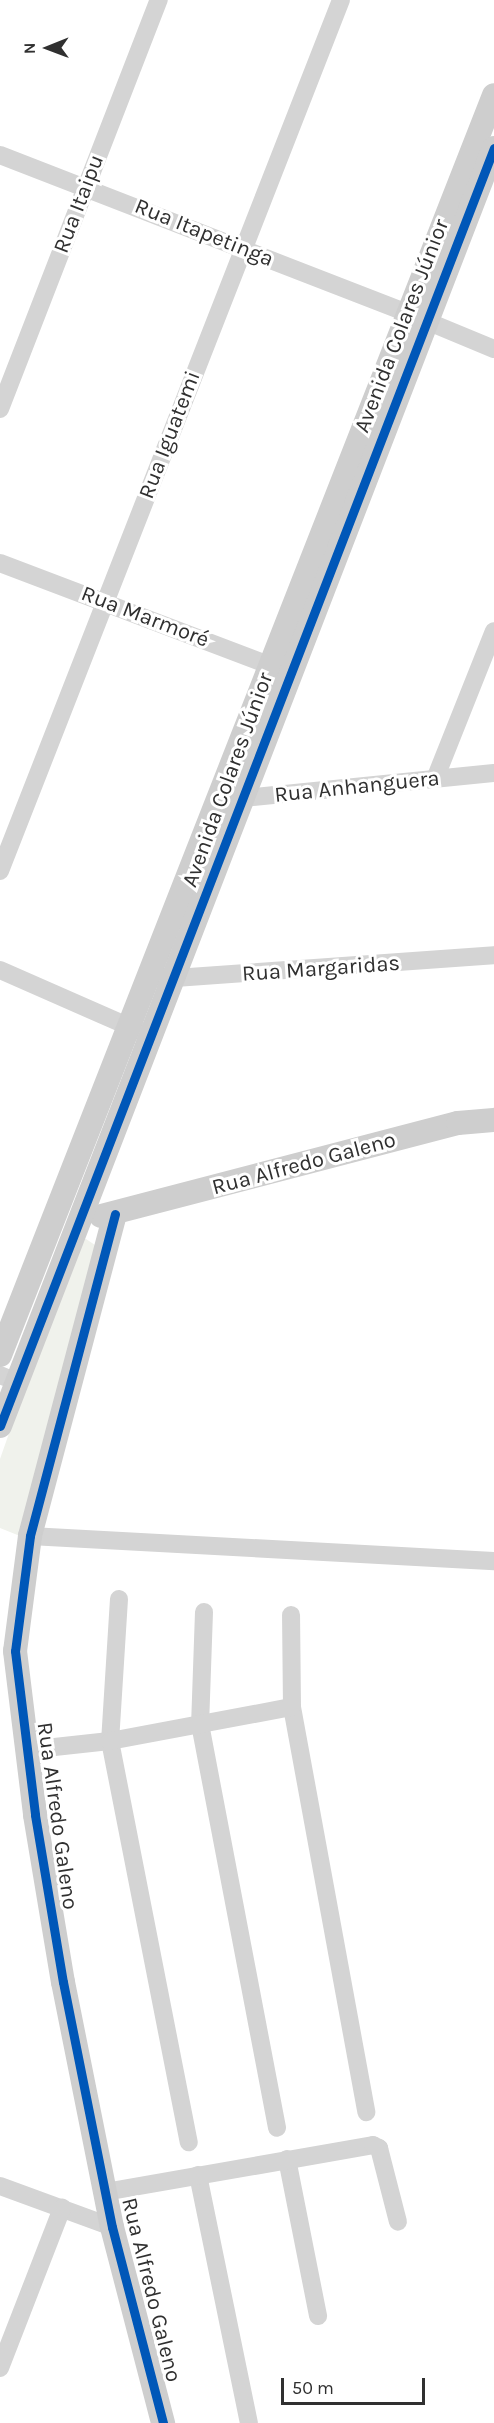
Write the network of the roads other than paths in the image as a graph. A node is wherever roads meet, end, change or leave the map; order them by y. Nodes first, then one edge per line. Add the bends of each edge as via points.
1 (159, 0) edge
2 (341, 0) edge
3 (494, 95) edge
4 (487, 147) edge
5 (0, 155) edge
6 (85, 186) junction
7 (241, 248) junction
8 (416, 316) junction
9 (494, 349) edge
10 (0, 409) edge
11 (0, 563) edge
12 (107, 600) junction
13 (494, 631) edge
14 (278, 669) junction
15 (494, 773) edge
16 (435, 779) junction
17 (220, 790) junction
18 (243, 798) junction
19 (0, 871) edge
20 (494, 955) edge
21 (0, 970) edge
22 (148, 978) junction
23 (173, 980) junction
24 (140, 1031) junction
25 (494, 1120) edge
26 (115, 1214) junction
27 (80, 1220) junction
28 (54, 1222) junction
29 (0, 1355) edge
30 (8, 1379) edge
31 (0, 1426) edge
32 (30, 1536) junction
33 (494, 1562) edge
34 (119, 1599) dead end
35 (204, 1612) dead end
36 (291, 1615) dead end
37 (292, 1707) junction
38 (200, 1724) junction
39 (110, 1741) junction
40 (27, 1750) junction
41 (366, 2112) dead end
42 (277, 2128) dead end
43 (189, 2142) dead end
44 (287, 2159) junction
45 (198, 2175) junction
46 (0, 2186) edge
47 (105, 2192) junction
48 (62, 2208) junction
49 (398, 2222) dead end
50 (112, 2227) junction
51 (318, 2316) dead end
52 (0, 2368) edge
53 (163, 2423) edge
54 (249, 2423) edge

1 - 6 street, Rua Itaipu
2 - 7 street, Rua Iguatemi
3 - 4 street, Avenida Colares Júnior
4 - 8 street, Avenida Colares Júnior
5 - 6 street, Rua Itapetinga
6 - 7 street, Rua Itapetinga
6 - 10 street, Rua Itaipu
7 - 8 street, Rua Itapetinga
7 - 12 street, Rua Iguatemi
8 - 9 street, Rua Itapetinga
8 - 14 street, Avenida Colares Júnior
11 - 12 street, Rua Marmoré
12 - 14 street, Rua Marmoré
12 - 19 street, Rua Iguatemi
13 - 16 street
14 - 17 street, Avenida Colares Júnior
14 - 18 street, Avenida Colares Júnior
15 - 16 street, Rua Anhanguera
16 - 18 street, Rua Anhanguera
17 - 18 street, Rua Anhanguera
17 - 22 street, Avenida Colares Júnior
18 - 23 street, Avenida Colares Júnior
20 - 23 street, Rua Margaridas
21 - 24 street
22 - 23 street, Rua Margaridas
22 - 24 street, Avenida Colares Júnior
23 - 24 street, Avenida Colares Júnior
24 - 27 street, Avenida Colares Júnior
24 - 28 street, Avenida Colares Júnior
25 - 26 street, Rua Alfredo Galeno via 458,1123
26 - 27 street, Rua Alfredo Galeno
26 - 32 street, Rua Alfredo Galeno
27 - 28 street, Rua Alfredo Galeno
27 - 30 street, Avenida Colares Júnior
28 - 29 street, Avenida Colares Júnior
30 - 31 street, Avenida Colares Júnior
32 - 33 street
32 - 40 street, Rua Alfredo Galeno via 15,1651
34 - 39 street
35 - 38 street
36 - 37 street
37 - 38 street
37 - 41 street
38 - 39 street
38 - 42 street
39 - 40 street
39 - 43 street
40 - 47 street, Rua Alfredo Galeno via 63,1982
44 - 45 street
44 - 49 street via 364,2145 379,2148
44 - 51 street
45 - 47 street
45 - 54 street
46 - 48 street
47 - 50 street, Rua Alfredo Galeno
48 - 50 street
48 - 52 street
50 - 53 street, Rua Alfredo Galeno

